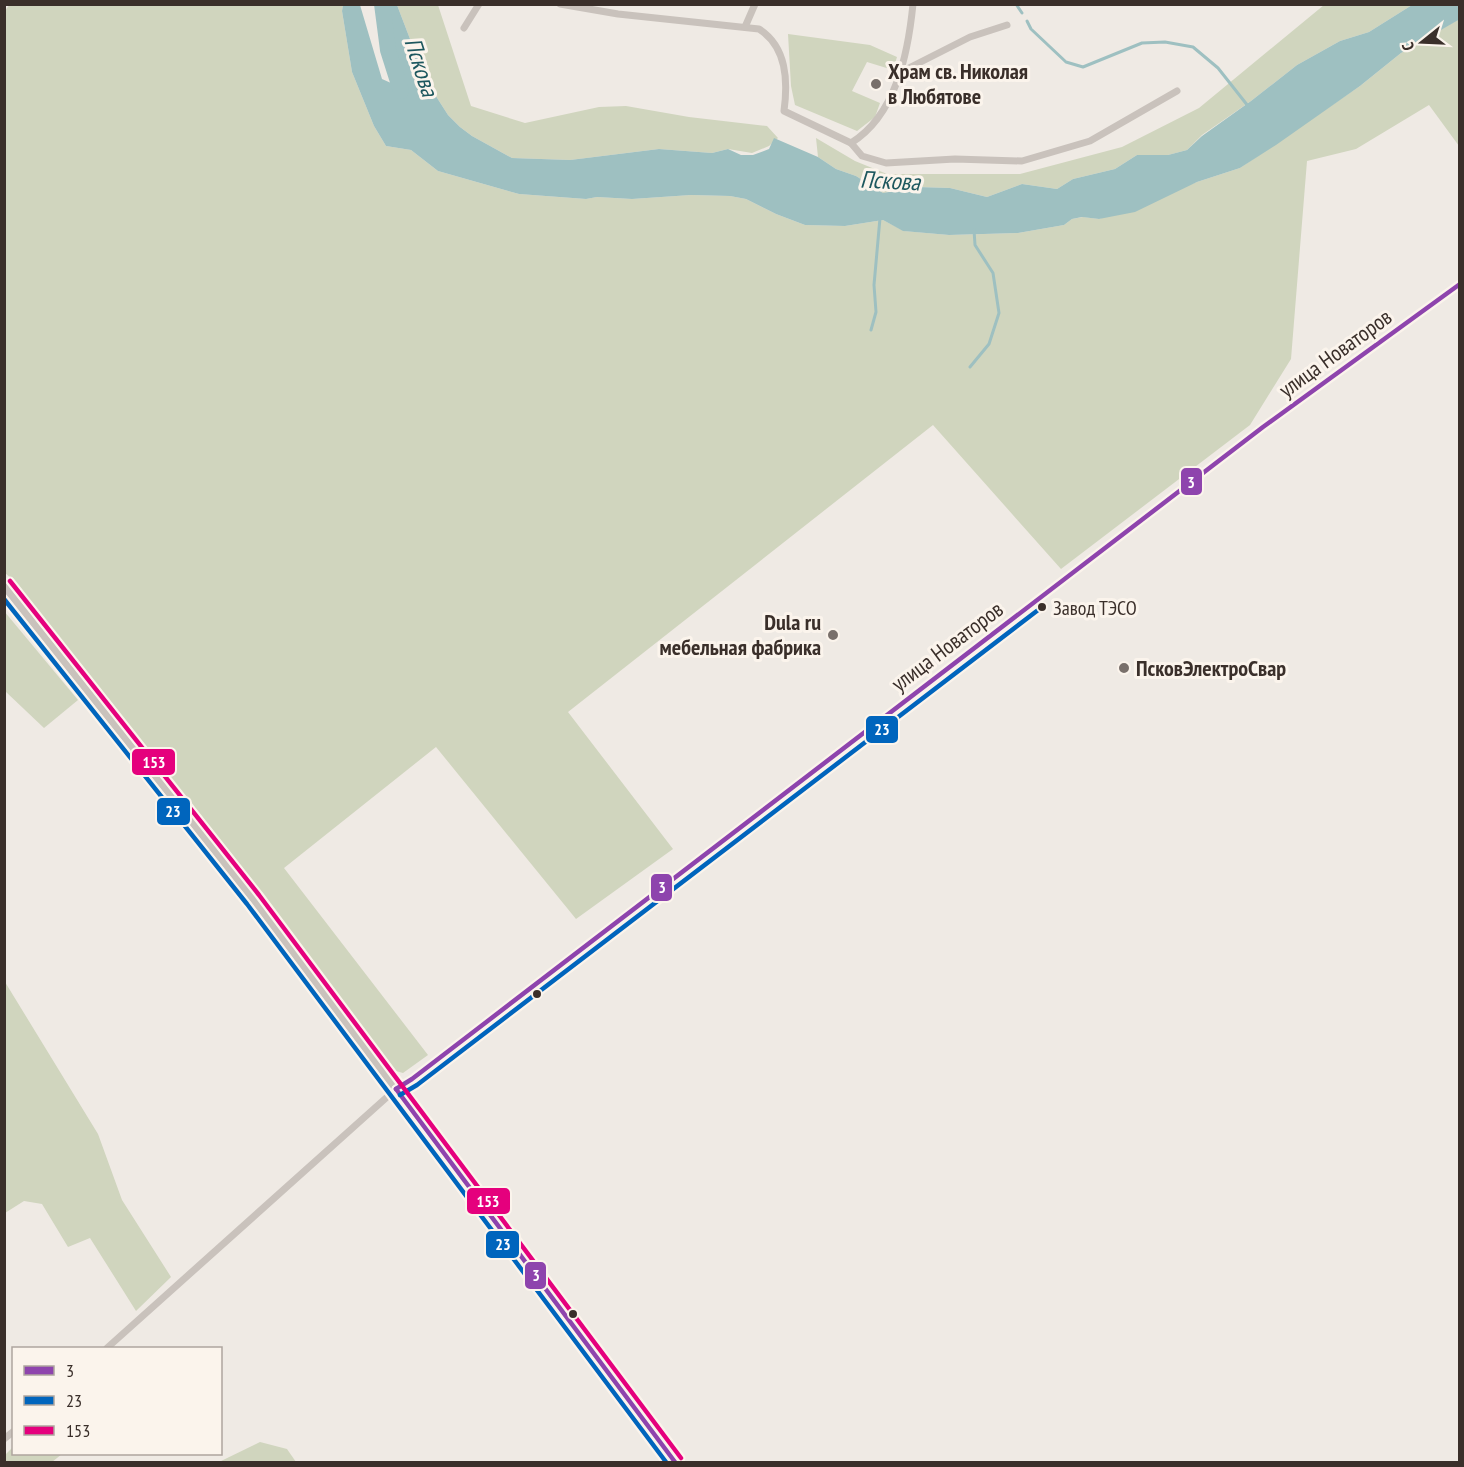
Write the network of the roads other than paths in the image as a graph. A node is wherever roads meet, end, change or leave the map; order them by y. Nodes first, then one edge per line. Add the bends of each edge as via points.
1 (479, 4) edge
2 (560, 4) edge
3 (754, 4) edge
4 (913, 4) edge
5 (1006, 25) dead end
6 (745, 27) junction
7 (464, 28) dead end
8 (901, 72) junction
9 (1177, 91) dead end
10 (851, 143) junction
11 (1460, 284) edge
12 (4, 586) edge
13 (396, 1089) junction
14 (108, 1347) edge
15 (675, 1462) edge

1 - 7 street
2 - 6 street
3 - 6 street
4 - 8 street
5 - 8 street via 970,37
6 - 10 street via 767,34 778,48 787,90 784,111
8 - 10 street via 876,122
9 - 10 street via 1090,141 1022,161 886,163 862,156
11 - 13 street, улица Новаторов via 1254,434
12 - 13 street via 246,890
13 - 14 street, улица Новаторов
13 - 15 street

